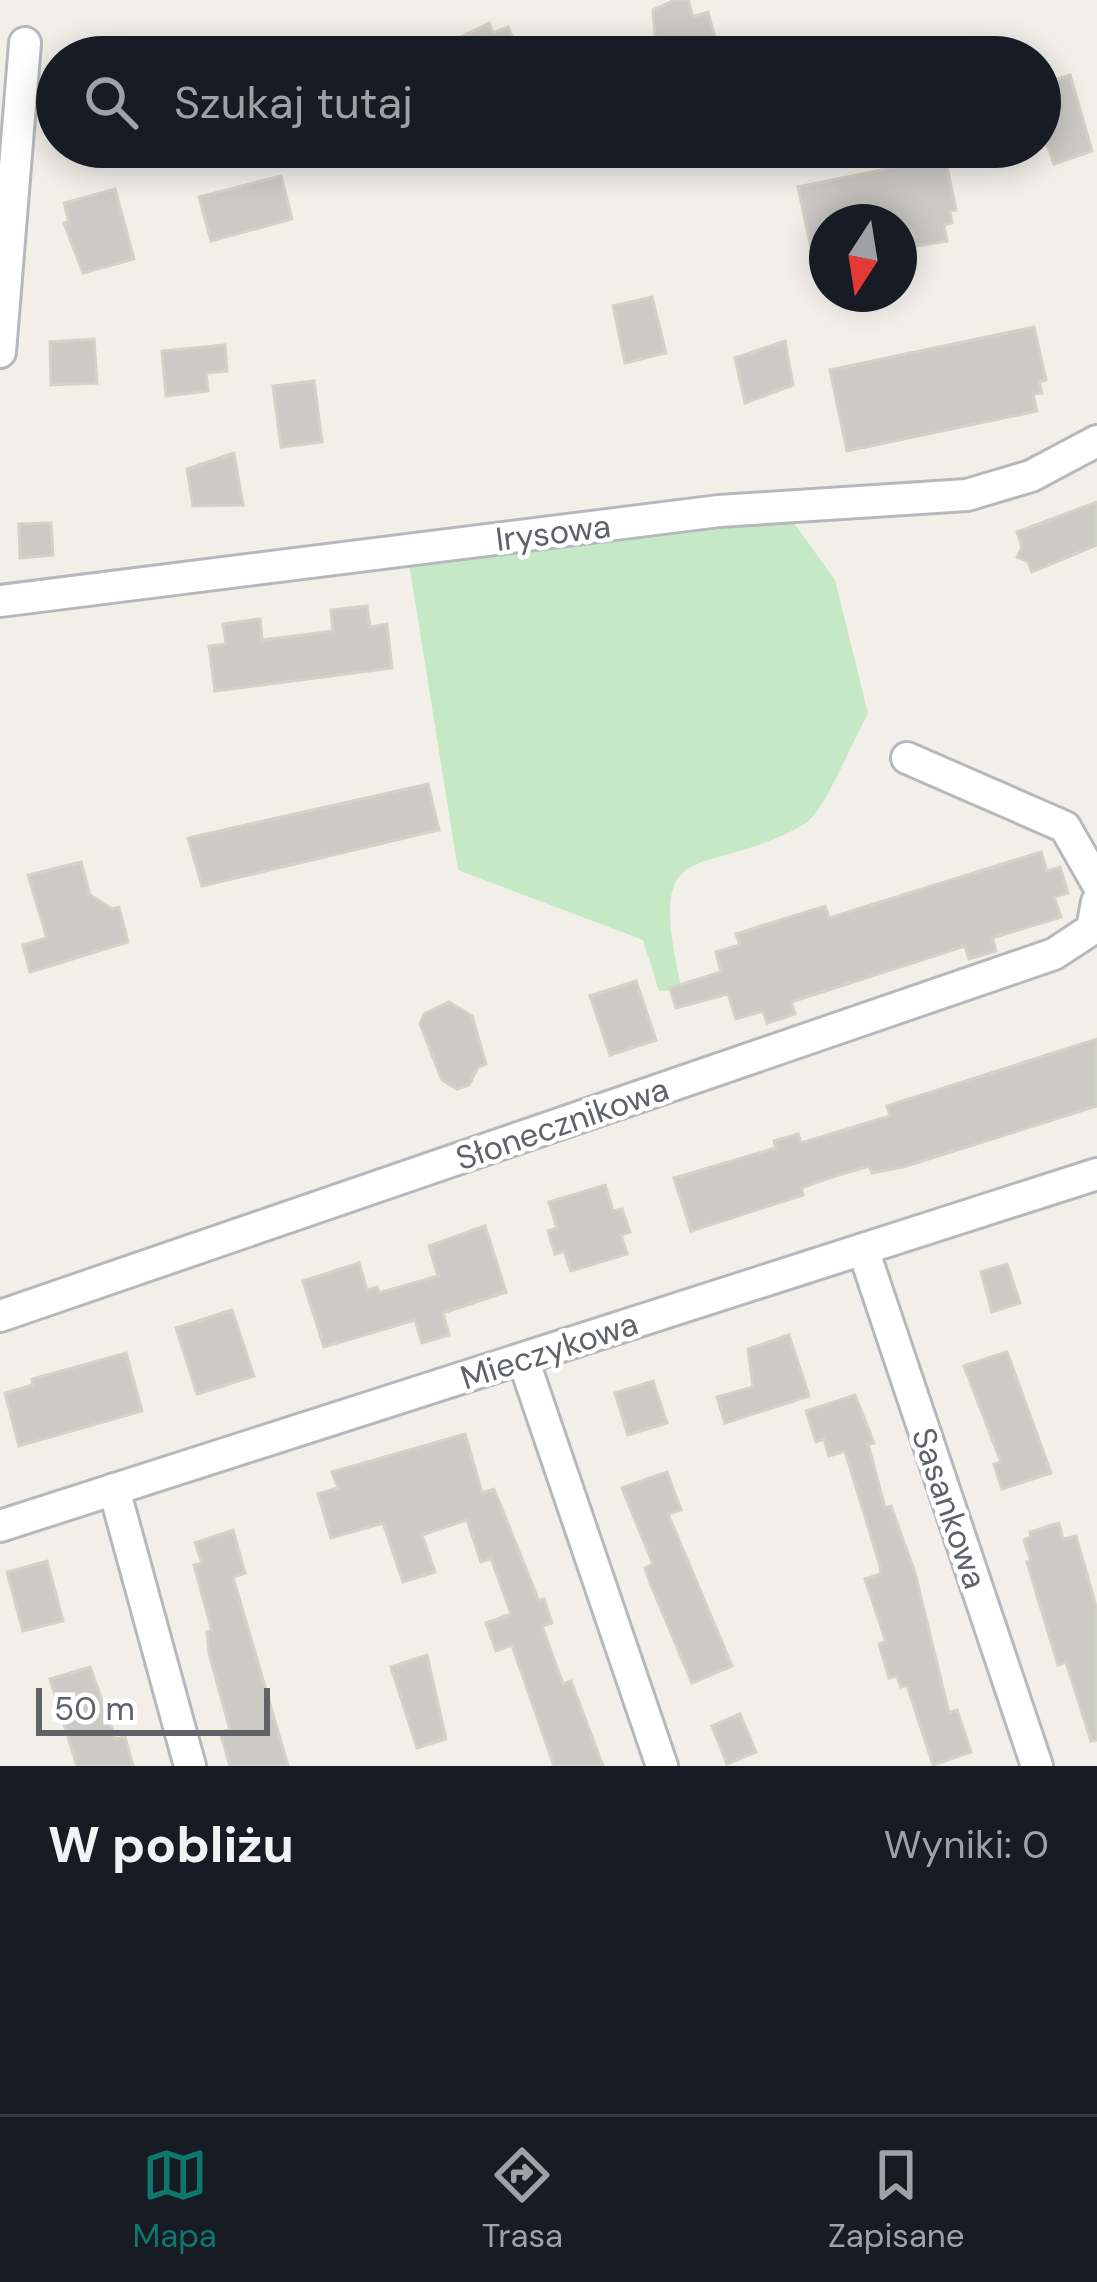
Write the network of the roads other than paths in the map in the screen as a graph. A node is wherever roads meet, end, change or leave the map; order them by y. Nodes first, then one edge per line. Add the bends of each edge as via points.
1 (25, 43) dead end
2 (0, 352) edge
3 (1097, 441) edge
4 (0, 602) edge
5 (907, 758) dead end
6 (1097, 883) edge
7 (1097, 902) edge
8 (1097, 1174) edge
9 (863, 1250) junction
10 (0, 1316) edge
11 (523, 1359) junction
12 (115, 1489) junction
13 (0, 1526) edge
14 (190, 1766) edge
15 (662, 1766) edge
16 (1037, 1766) edge

1 - 2 street
3 - 4 street, Irysowa via 1031,476 967,495 719,511
5 - 6 street via 1065,827
7 - 10 street, Słonecznikowa via 1092,929 1054,954
8 - 9 street, Mieczykowa
9 - 11 street, Mieczykowa
9 - 16 street, Sasankowa
11 - 12 street, Mieczykowa
11 - 15 street
12 - 13 street, Mieczykowa
12 - 14 street

